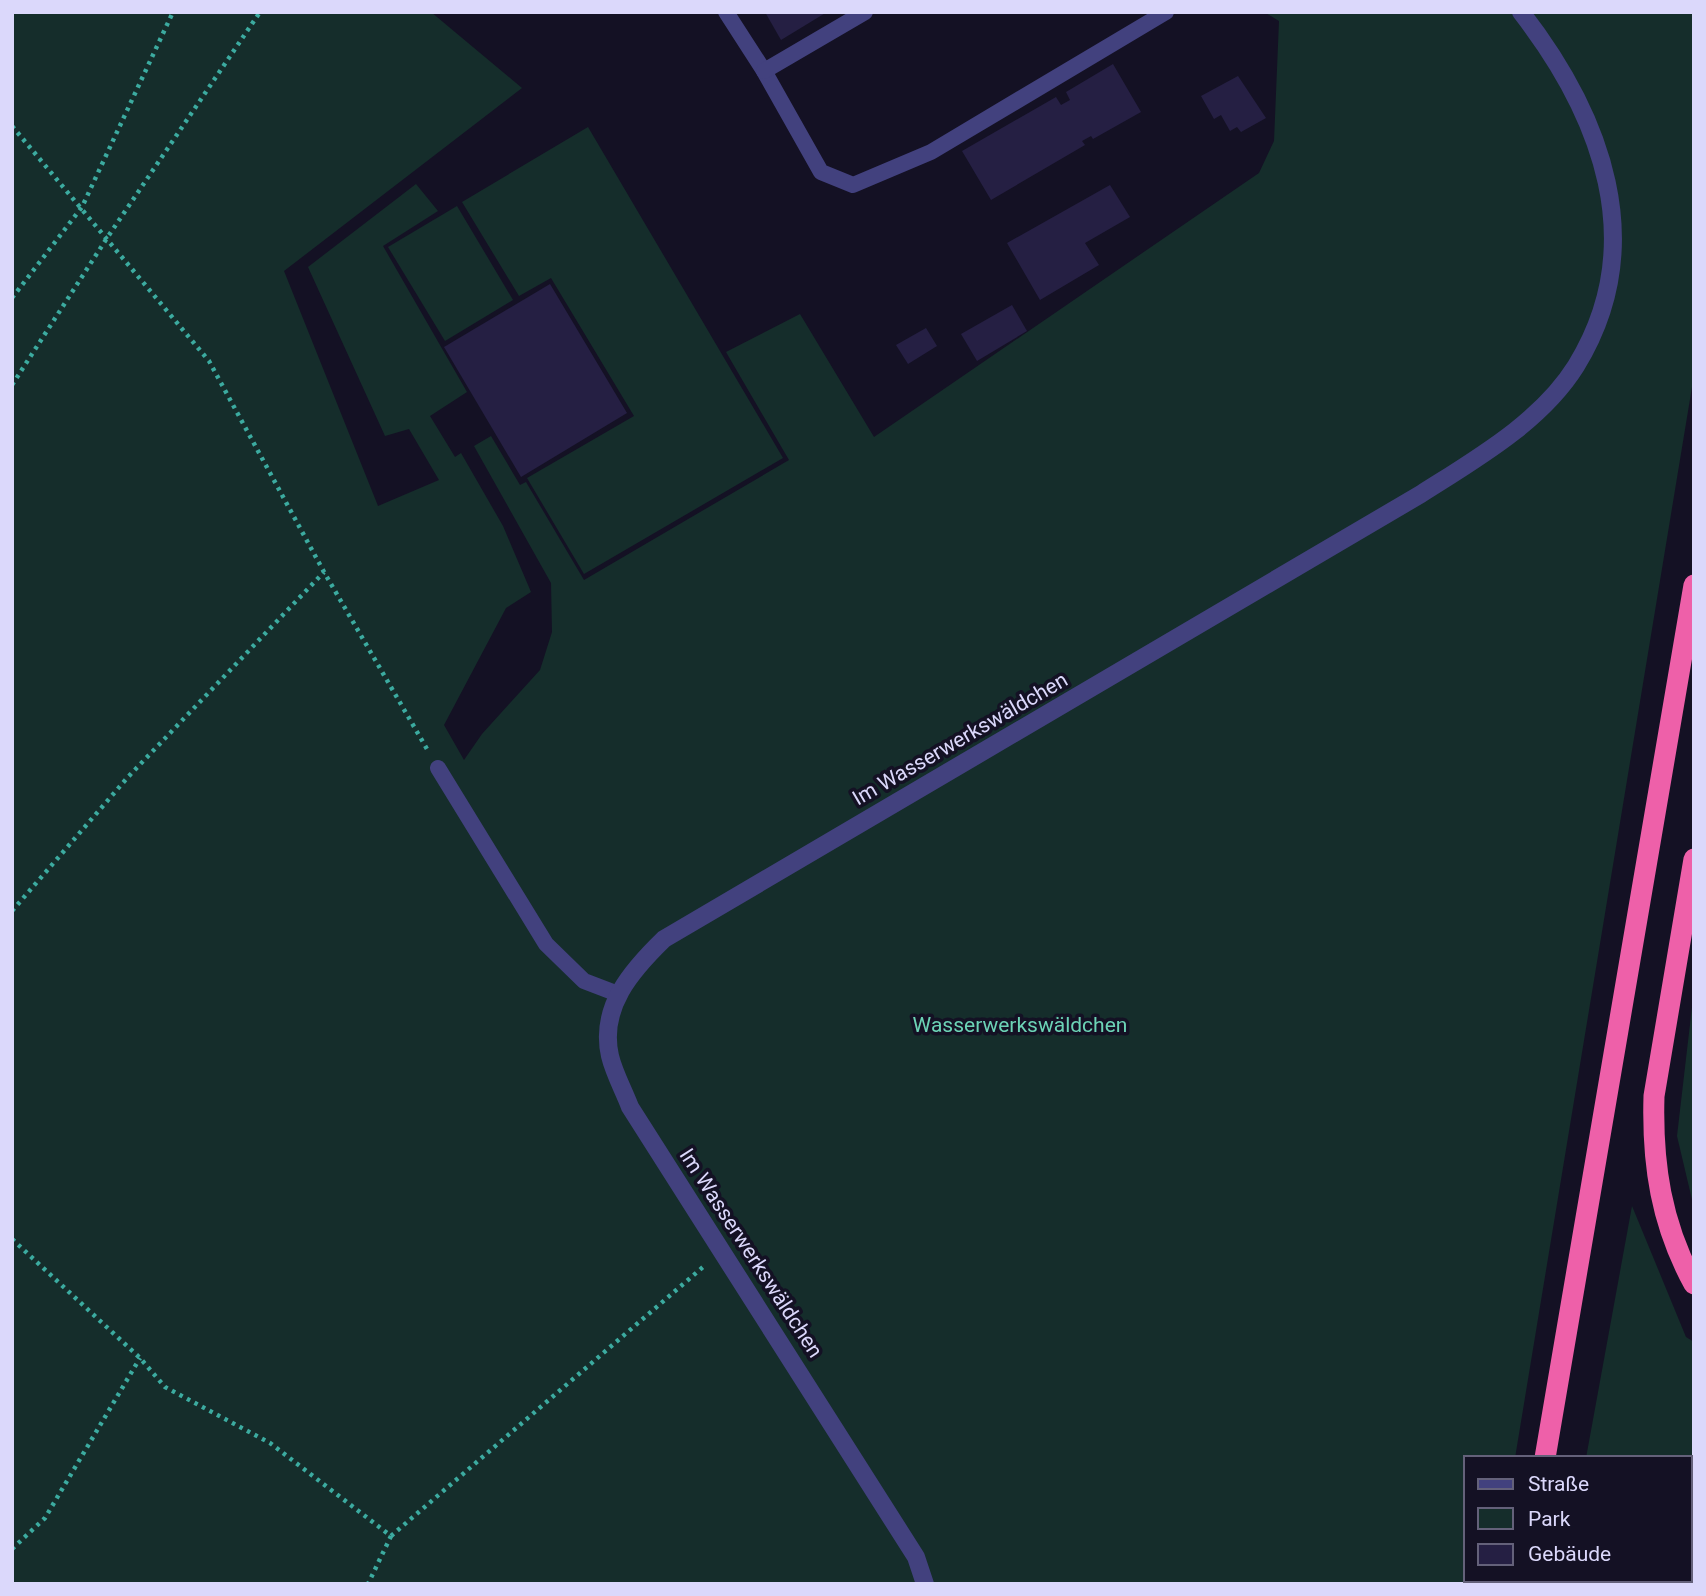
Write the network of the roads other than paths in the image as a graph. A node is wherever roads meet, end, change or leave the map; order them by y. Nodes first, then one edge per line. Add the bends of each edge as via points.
1 (726, 12) edge
2 (865, 12) edge
3 (1166, 12) edge
4 (1521, 12) edge
5 (764, 71) junction
6 (1694, 585) edge
7 (438, 768) road end
8 (1694, 859) edge
9 (618, 994) junction
10 (1694, 1284) edge
11 (1545, 1456) edge
12 (925, 1584) edge

1 - 5 lane
2 - 5 lane
3 - 5 lane via 931,152 853,185 821,172
4 - 9 street, Im Wasserwerkswäldchen via 1551,52 1586,115 1606,170 1614,228 1611,276 1596,325 1575,367 1534,415 1497,446 1421,494 664,939 633,969
6 - 11 highway
7 - 9 lane via 546,944 584,981
8 - 10 highway via 1654,1096 1653,1130 1666,1222
9 - 12 street, Im Wasserwerkswäldchen via 610,1020 610,1055 630,1107 916,1557

